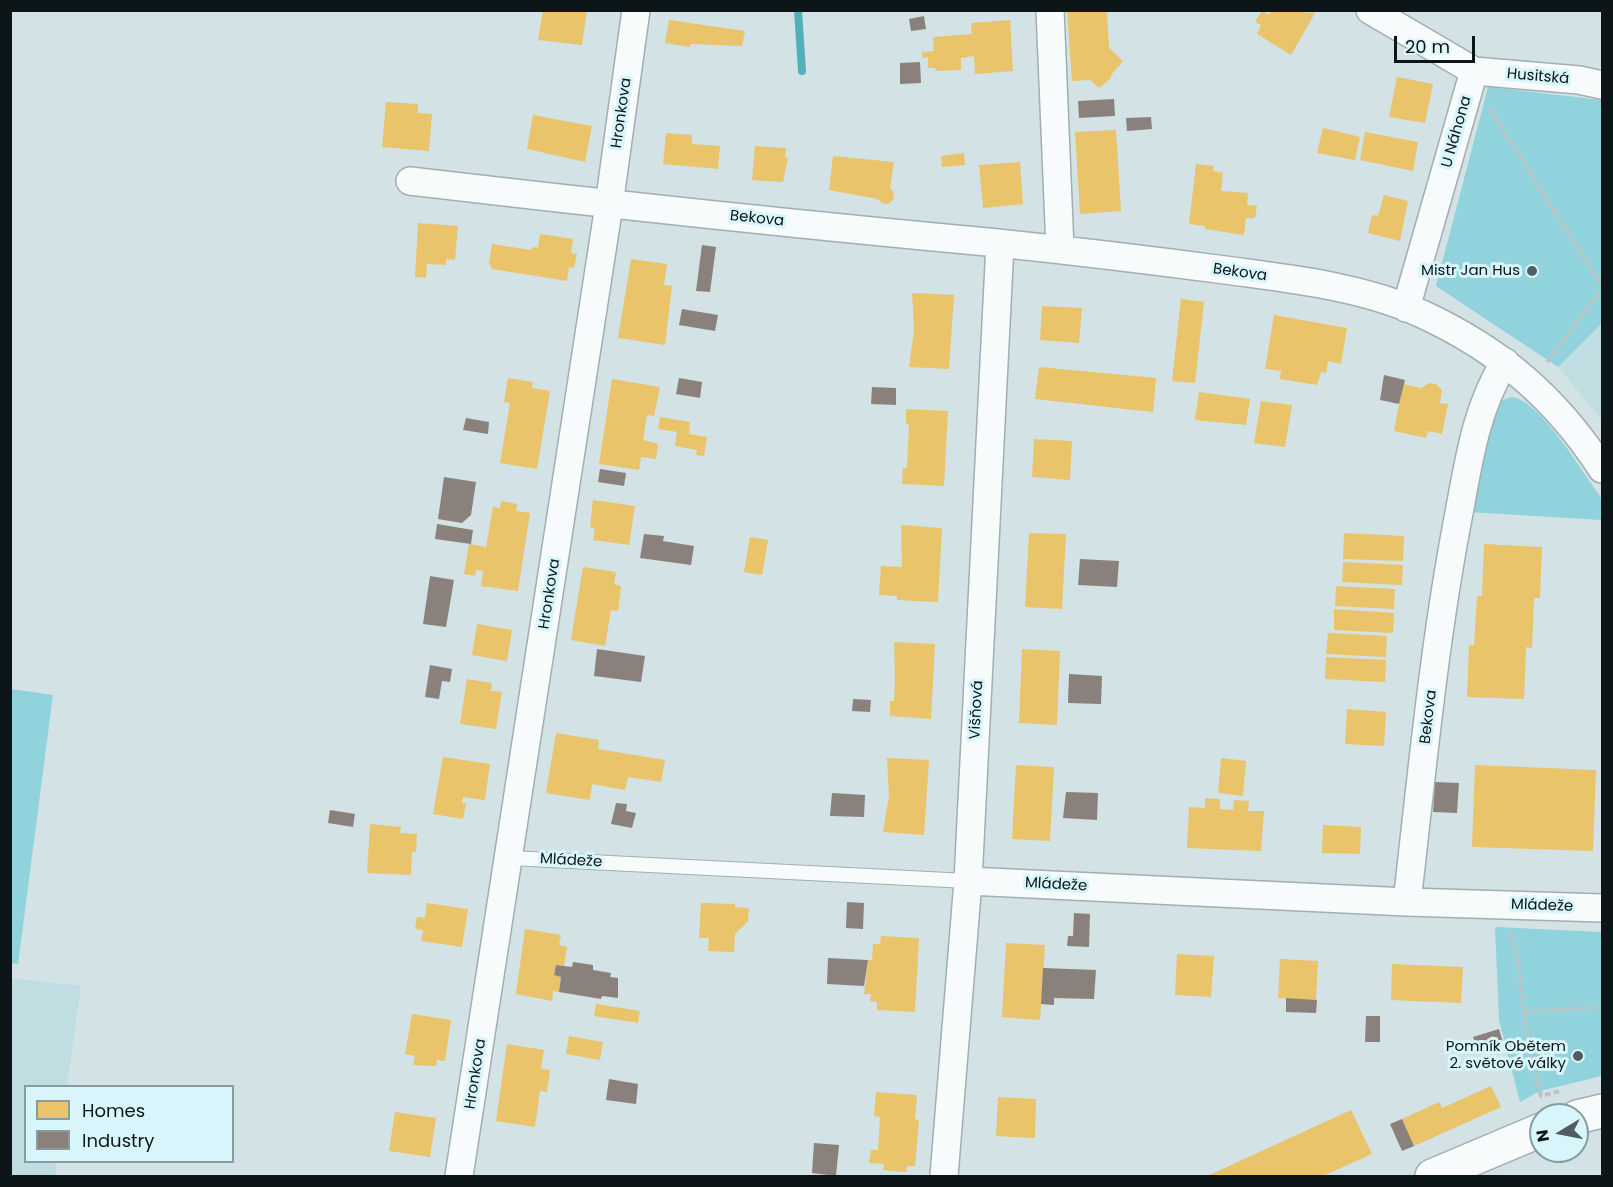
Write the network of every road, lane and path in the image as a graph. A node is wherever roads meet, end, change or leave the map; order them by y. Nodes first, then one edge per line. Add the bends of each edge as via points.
1 (636, 10) edge
2 (1050, 10) edge
3 (1370, 10) edge
4 (1473, 76) junction
5 (1602, 85) edge
6 (410, 181) dead end
7 (609, 205) junction
8 (1000, 244) junction
9 (1060, 249) junction
10 (1602, 287) edge
11 (1406, 308) junction
12 (1505, 362) junction
13 (1532, 382) junction
14 (1602, 469) edge
15 (510, 858) junction
16 (968, 881) junction
17 (1407, 902) junction
18 (1602, 908) edge
19 (1506, 924) dead end
20 (1602, 1007) edge
21 (1524, 1012) junction
22 (1541, 1096) dead end
23 (1529, 1135) edge
24 (459, 1176) edge
25 (944, 1176) edge
26 (1432, 1176) edge

1 - 7 street, Hronkova
2 - 9 street
3 - 4 street
4 - 5 street, Husitská via 1579,80
4 - 10 path
4 - 11 street, U Náhona
6 - 7 street, Bekova
7 - 8 street, Bekova
7 - 15 street, Hronkova
8 - 9 street, Bekova
8 - 16 street, Višňová
9 - 11 street, Bekova via 1304,281
10 - 13 path
11 - 12 street, Bekova
12 - 13 street
12 - 17 street, Bekova via 1491,383 1476,425 1454,540 1438,634
13 - 14 street via 1583,440
15 - 16 lane, Mládeže
15 - 24 street, Hronkova
16 - 17 street, Mládeže
16 - 25 street, Višňová
17 - 18 street, Mládeže
19 - 21 path via 1513,935
20 - 21 path
21 - 22 path
23 - 26 street

